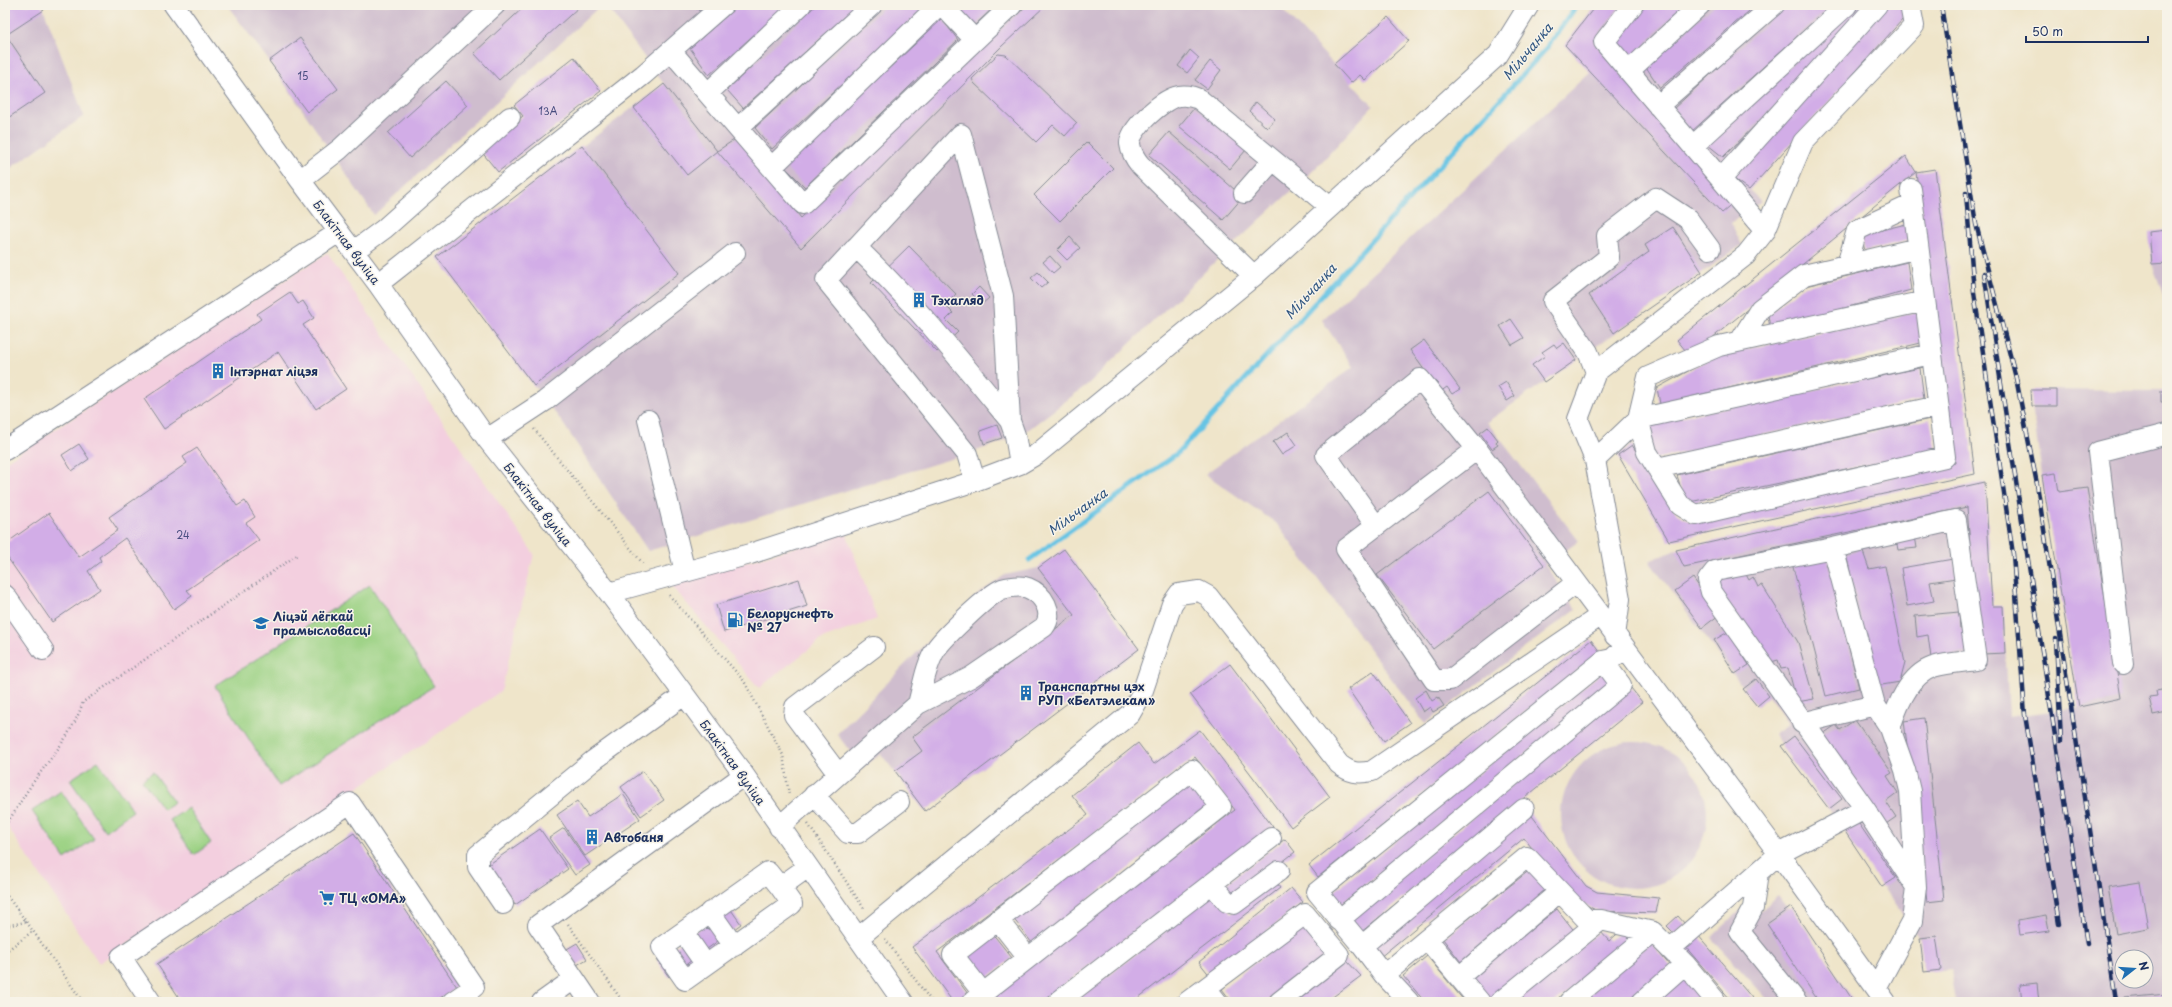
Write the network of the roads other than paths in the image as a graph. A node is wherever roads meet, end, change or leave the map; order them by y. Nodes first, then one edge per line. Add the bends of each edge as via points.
1 (174, 5) edge
2 (495, 5) edge
3 (723, 5) edge
4 (800, 5) edge
5 (872, 5) edge
6 (940, 5) edge
7 (1012, 5) edge
8 (1529, 5) edge
9 (1633, 5) edge
10 (1700, 5) edge
11 (1774, 5) edge
12 (1847, 5) edge
13 (1877, 5) edge
14 (1910, 5) edge
15 (975, 40) junction
16 (671, 51) junction
17 (1629, 71) junction
18 (708, 93) junction
19 (1658, 106) junction
20 (510, 117) dead end
21 (738, 128) junction
22 (1693, 146) junction
23 (1273, 160) junction
24 (772, 168) junction
25 (1721, 179) junction
26 (300, 180) junction
27 (1244, 193) dead end
28 (1330, 207) junction
29 (1765, 231) junction
30 (339, 232) junction
31 (856, 247) junction
32 (1918, 248) junction
33 (1710, 249) dead end
34 (354, 251) junction
35 (735, 253) dead end
36 (1847, 265) junction
37 (1254, 276) junction
38 (378, 284) junction
39 (1925, 301) junction
40 (1740, 342) junction
41 (1931, 354) junction
42 (1596, 372) junction
43 (1938, 406) junction
44 (1638, 419) junction
45 (648, 420) dead end
46 (1010, 421) junction
47 (2167, 434) edge
48 (487, 439) junction
49 (1477, 449) junction
50 (5, 450) edge
51 (1595, 460) junction
52 (1020, 464) junction
53 (1657, 468) junction
54 (975, 481) junction
55 (1376, 526) junction
56 (1833, 548) junction
57 (685, 572) junction
58 (1576, 583) junction
59 (609, 593) junction
60 (5, 595) edge
61 (1600, 616) junction
62 (1620, 642) junction
63 (874, 647) dead end
64 (43, 650) dead end
65 (1603, 662) junction
66 (2123, 664) dead end
67 (684, 695) junction
68 (918, 704) junction
69 (1875, 705) junction
70 (1802, 723) junction
71 (1890, 728) junction
72 (838, 774) junction
73 (744, 775) junction
74 (814, 795) junction
75 (899, 802) dead end
76 (1524, 809) dead end
77 (1865, 809) junction
78 (779, 827) junction
79 (1271, 838) dead end
80 (1779, 854) junction
81 (808, 867) junction
82 (1279, 871) dead end
83 (1758, 873) junction
84 (1212, 884) junction
85 (780, 887) junction
86 (1916, 887) junction
87 (1559, 892) junction
88 (503, 904) dead end
89 (710, 912) junction
90 (998, 920) junction
91 (1339, 920) junction
92 (1601, 920) junction
93 (1653, 932) junction
94 (678, 936) junction
95 (858, 938) junction
96 (1427, 939) junction
97 (734, 946) junction
98 (1362, 946) junction
99 (1670, 949) junction
100 (1028, 958) junction
101 (1685, 964) junction
102 (701, 969) junction
103 (1384, 975) junction
104 (1459, 977) junction
105 (574, 980) junction
106 (1212, 995) edge
107 (1881, 995) edge
108 (978, 997) edge
109 (151, 1002) edge
110 (452, 1002) edge
111 (542, 1002) edge
112 (590, 1002) edge
113 (903, 1002) edge
114 (1058, 1002) edge
115 (1187, 1002) edge
116 (1280, 1002) edge
117 (1409, 1002) edge
118 (1480, 1002) edge
119 (1500, 1002) edge
120 (1569, 1002) edge
121 (1642, 1002) edge
122 (1713, 1002) edge
123 (1797, 1002) edge

1 - 26 street, Блакітная вуліца
2 - 26 street via 340,149
3 - 16 street
4 - 18 street
5 - 21 street
6 - 15 street
6 - 24 street
7 - 15 street
8 - 28 street via 1498,55
9 - 17 street via 1604,42
10 - 17 street
11 - 19 street
12 - 22 street
13 - 25 street
14 - 29 street via 1914,26 1803,142
15 - 24 street via 803,204
16 - 18 street
16 - 38 street
17 - 19 street
18 - 21 street
19 - 22 street
20 - 34 street via 384,229
21 - 24 street
22 - 25 street
23 - 27 street
23 - 28 street
23 - 37 street via 1199,99 1188,95 1176,96 1162,102 1133,133 1130,144 1133,156 1140,166
25 - 29 street
26 - 30 street, Блакітная вуліца
28 - 37 street
29 - 42 street via 1746,255
30 - 34 street, Блакітная вуліца
30 - 50 street
31 - 46 street via 935,331
31 - 46 street via 962,134 1003,296
31 - 54 street via 826,280 967,454
32 - 36 street
32 - 36 street via 1912,197 1857,230
32 - 39 street
33 - 42 street via 1688,219 1656,198 1607,236 1609,257 1553,301 1588,352
34 - 38 street, Блакітная вуліца
35 - 48 street via 546,401 522,414
36 - 40 street via 1804,275 1760,309
37 - 52 street via 1037,454
38 - 48 street, Блакітная вуліца
39 - 40 street
39 - 41 street
40 - 44 street via 1719,346 1648,377
41 - 43 street
41 - 44 street
42 - 51 street via 1578,419
43 - 53 street
43 - 53 street via 1945,457 1696,515 1680,506
44 - 51 street
44 - 53 street via 1647,452
45 - 57 street
46 - 52 street
47 - 66 street via 2098,452
48 - 59 street, Блакітная вуліца
49 - 55 street
49 - 55 street via 1420,379 1326,455
49 - 58 street
51 - 62 street via 1620,599
52 - 54 street
54 - 57 street via 750,554
55 - 58 street via 1346,549 1434,680 1450,680
56 - 69 street
56 - 70 street via 1715,571 1708,580 1711,592
56 - 71 street via 1956,520 1976,660 1933,667 1916,677 1895,711
57 - 59 street
58 - 61 street
59 - 67 street, Блакітная вуліца
60 - 64 street
61 - 62 street
61 - 95 street via 1372,770 1360,773 1349,772 1339,764 1208,596 1199,591 1179,594 1172,604 1142,693 1130,714
62 - 65 street via 1612,659
62 - 80 street
63 - 72 street via 795,707 794,715
65 - 91 street via 1621,685
65 - 91 street via 1317,892
67 - 73 street, Блакітная вуліца
67 - 88 street via 594,760 478,855 478,867
68 - 68 street via 937,648 988,597 1015,586 1028,588 1038,594 1049,613 1048,622 1044,627 972,677
68 - 72 street
69 - 70 street
69 - 71 street
70 - 77 street
71 - 86 street via 1910,791
72 - 74 street
73 - 78 street, Блакітная вуліца
73 - 105 street via 538,925
74 - 75 street via 848,833 853,834 858,833
74 - 78 street
76 - 98 street
77 - 80 street
77 - 86 street
78 - 81 street, Блакітная вуліца
79 - 84 street
80 - 83 street
80 - 107 street
81 - 85 street
81 - 95 street, Блакітная вуліца
82 - 84 street via 1234,904 1227,902
83 - 99 street
83 - 123 street via 1753,908 1740,932
84 - 114 street
85 - 89 street via 768,872
85 - 97 street via 792,904
86 - 107 street via 1912,921
87 - 92 street via 1587,920
87 - 96 street via 1527,857
87 - 104 street
89 - 94 street
89 - 97 street
90 - 100 street
90 - 100 street via 1192,770 1221,807
90 - 108 street via 953,955
91 - 98 street
92 - 93 street
92 - 119 street
93 - 99 street
93 - 120 street
94 - 102 street
94 - 102 street via 662,947 685,980
95 - 113 street, Блакітная вуліца
96 - 103 street
96 - 104 street
97 - 102 street
98 - 103 street
99 - 101 street
100 - 108 street
101 - 121 street
101 - 122 street via 1716,1000
103 - 117 street
104 - 118 street
105 - 111 street
105 - 112 street
106 - 115 street
106 - 116 street via 1305,914 1339,956
109 - 110 street via 121,957 350,803 474,987

